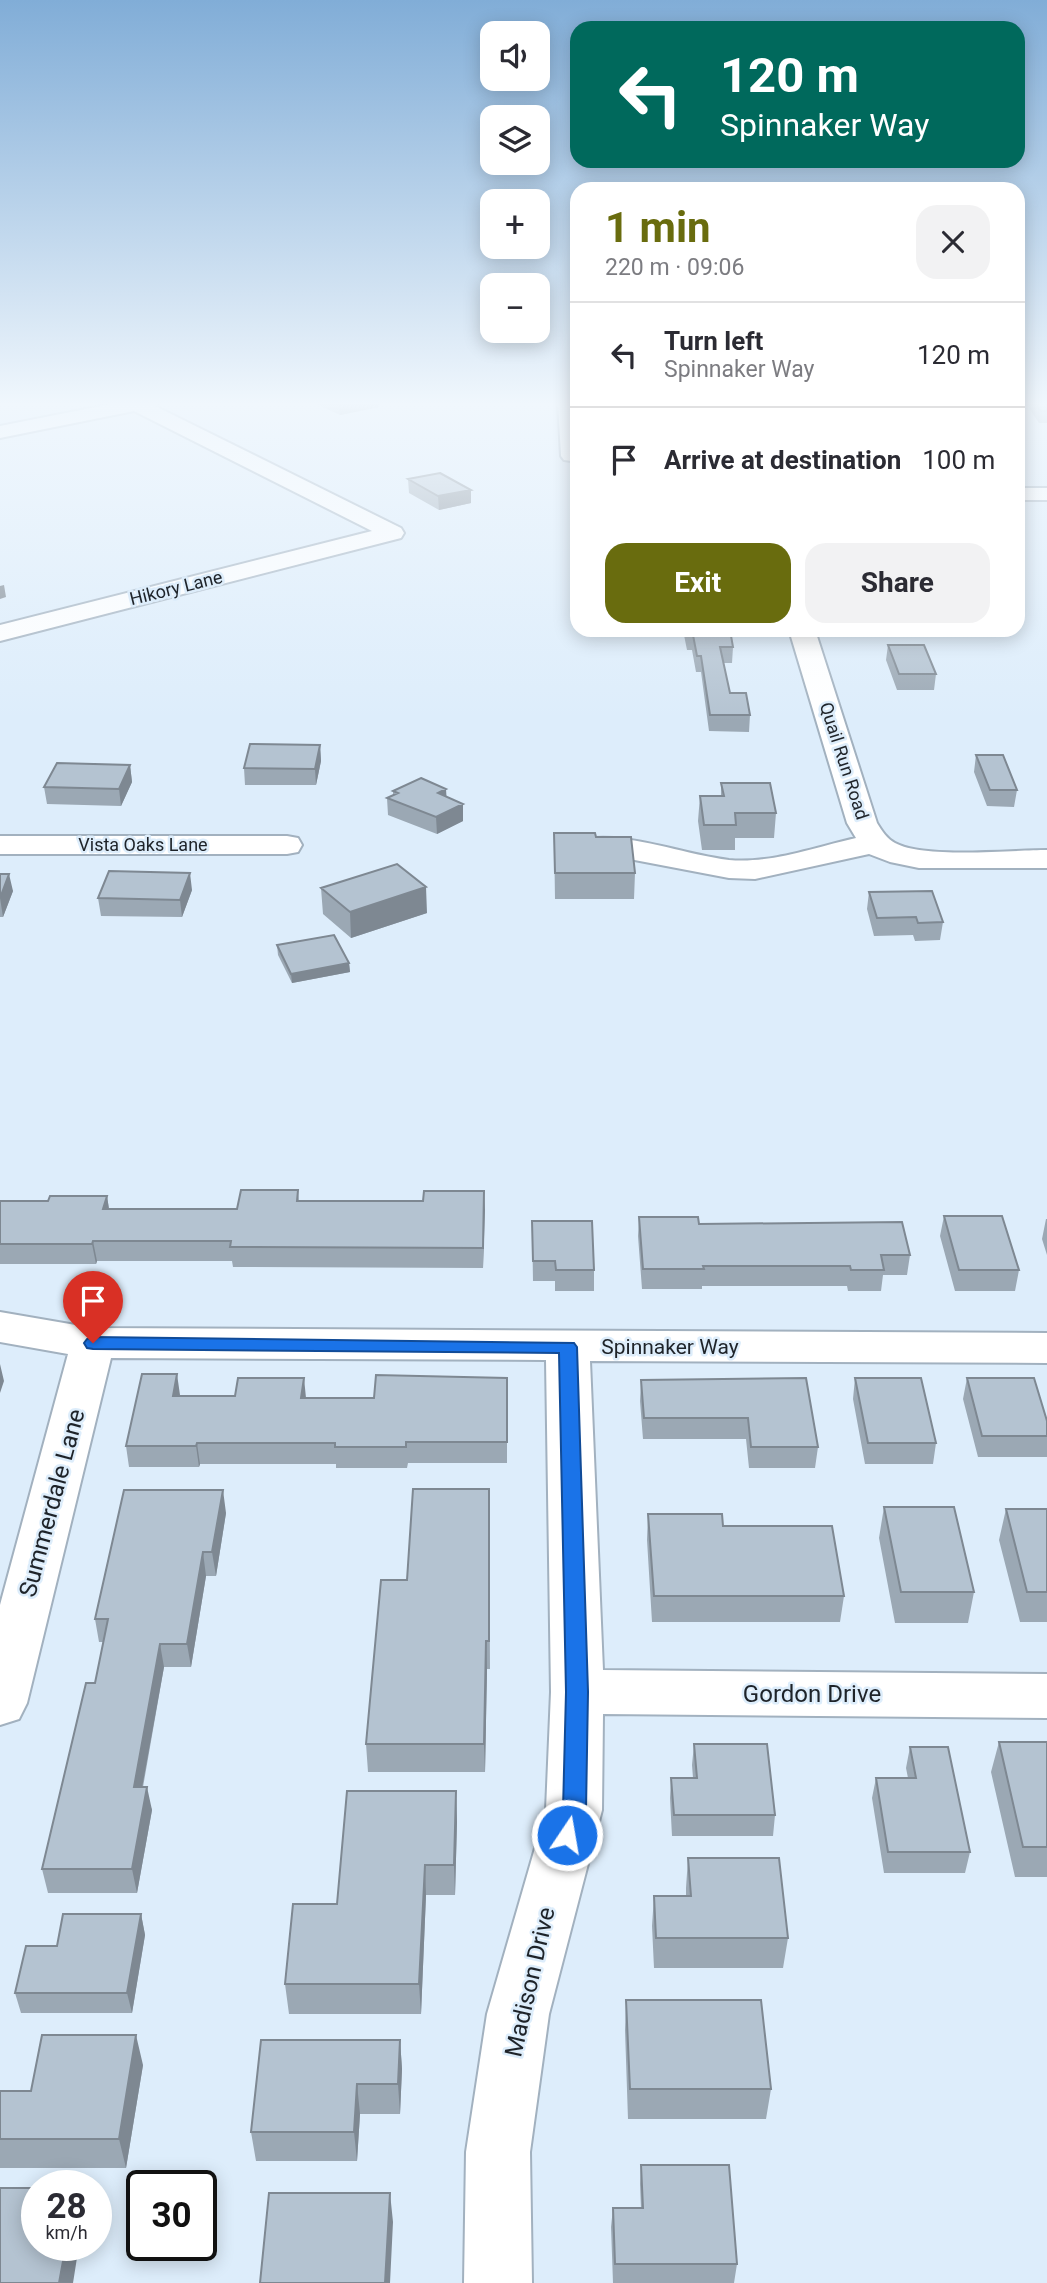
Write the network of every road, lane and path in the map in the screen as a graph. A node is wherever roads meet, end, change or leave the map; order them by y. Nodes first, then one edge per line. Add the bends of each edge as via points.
1 (347, 509) edge
2 (0, 633) edge
3 (804, 637) edge
4 (876, 843) junction
5 (0, 845) edge
6 (287, 845) dead end
7 (585, 848) edge
8 (1047, 859) edge
9 (0, 1327) edge
10 (93, 1343) junction
11 (568, 1347) junction
12 (1047, 1348) edge
13 (577, 1692) junction
14 (1047, 1696) edge
15 (0, 1703) edge
16 (498, 2283) edge

1 - 2 street, Hikory Lane via 394,533
3 - 4 street, Quail Run Road via 862,823
4 - 7 street via 755,870 624,849
4 - 8 street, Quail Run Road via 884,850 919,859
5 - 6 street, Vista Oaks Lane
9 - 10 street, Spinnaker Way
10 - 11 street, Spinnaker Way
10 - 15 street, Summerdale Lane
11 - 12 street, Spinnaker Way
11 - 13 street, Madison Drive
13 - 14 street, Gordon Drive
13 - 16 street, Madison Drive via 574,1810 518,2014 498,2152

